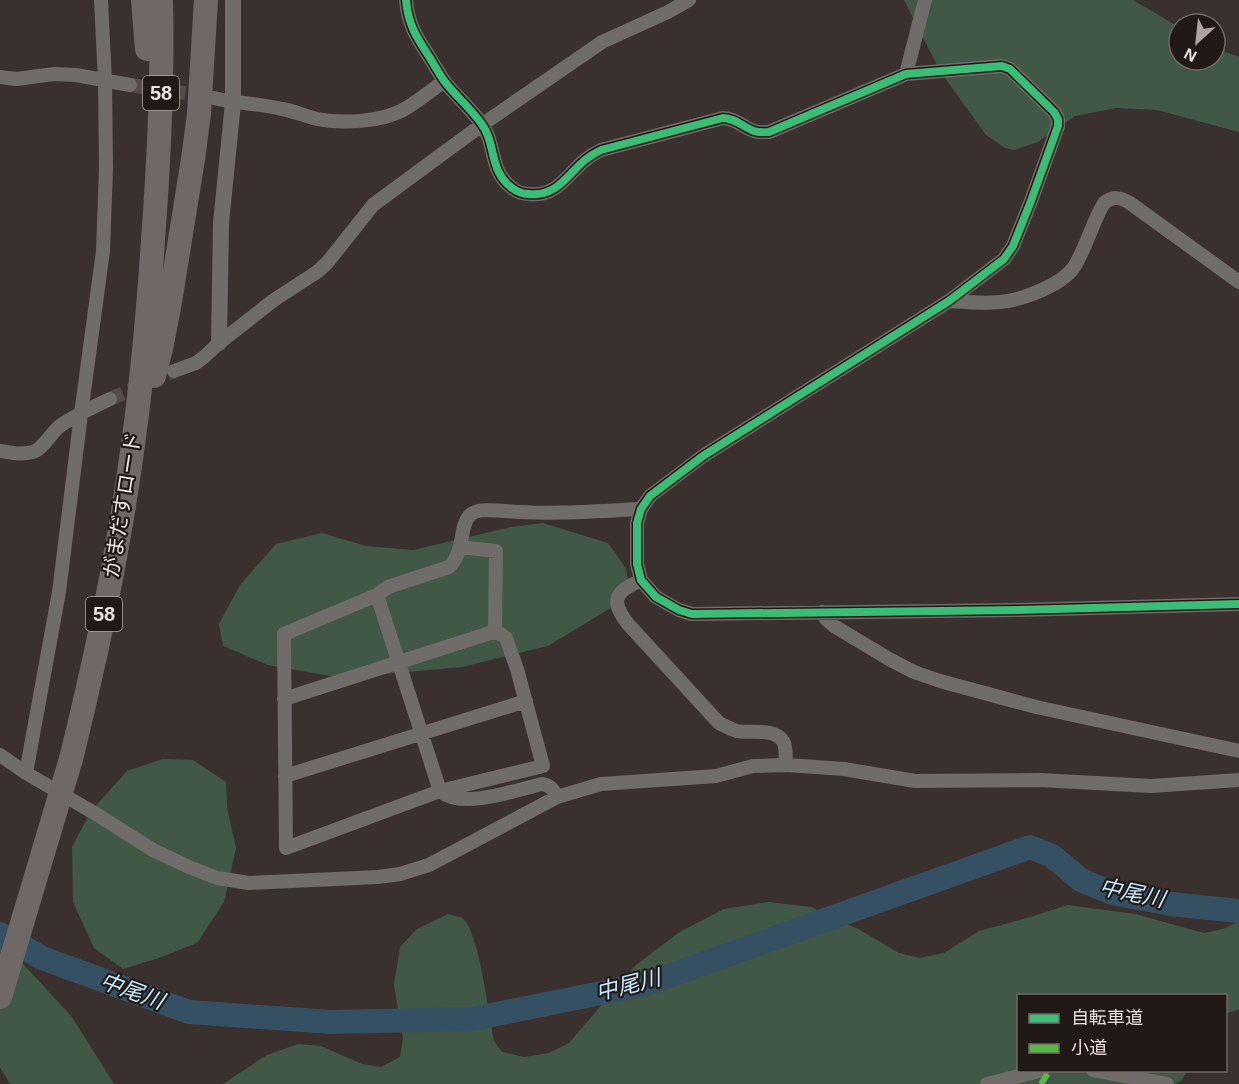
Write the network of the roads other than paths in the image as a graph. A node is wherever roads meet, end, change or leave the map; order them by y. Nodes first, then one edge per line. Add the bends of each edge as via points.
1 (101, 0) edge
2 (143, 0) edge
3 (161, 0) edge
4 (206, 0) edge
5 (233, 0) edge
6 (406, 0) edge
7 (689, 0) edge
8 (925, 0) edge
9 (906, 74) junction
10 (0, 77) edge
11 (105, 81) junction
12 (444, 81) junction
13 (130, 85) tunnel mouth
14 (214, 98) tunnel mouth
15 (233, 103) junction
16 (483, 124) junction
17 (157, 186) junction
18 (1239, 282) edge
19 (949, 302) junction
20 (219, 343) junction
21 (174, 371) tunnel mouth
22 (110, 399) tunnel mouth
23 (81, 414) junction
24 (0, 451) edge
25 (130, 468) junction
26 (640, 509) junction
27 (460, 547) junction
28 (641, 580) junction
29 (377, 595) junction
30 (1239, 604) edge
31 (822, 612) junction
32 (495, 632) junction
33 (399, 663) junction
34 (284, 699) junction
35 (526, 701) junction
36 (421, 734) junction
37 (1239, 751) edge
38 (0, 755) edge
39 (786, 765) junction
40 (26, 773) junction
41 (285, 776) junction
42 (1239, 780) edge
43 (440, 791) junction
44 (557, 797) junction
45 (0, 997) edge
46 (1039, 1072) edge
47 (1099, 1072) edge
48 (987, 1084) edge
49 (1167, 1084) edge

1 - 11 street
2 - 17 highway
3 - 17 highway, がまだすロード / 58
4 - 25 highway via 199,114 170,302
5 - 15 street
6 - 12 street via 413,32
7 - 16 street via 602,42
8 - 9 street
9 - 16 street via 769,132 752,130 723,118 601,150 552,190 528,195 506,183 498,173
9 - 19 street via 1002,66 1010,69 1058,119 1013,246 1004,259
10 - 11 street via 54,74
11 - 13 street
11 - 23 street via 103,251
12 - 15 street via 405,109 378,118 330,121 282,109
12 - 16 street
14 - 15 street
15 - 20 street via 221,223
16 - 20 street via 373,205 317,272
17 - 25 highway, がまだすロード / 58 via 148,313
18 - 19 street via 1130,203 1116,198 1104,203 1065,278 1014,300
19 - 26 street via 703,456 650,496
20 - 21 street via 196,363
22 - 23 street
23 - 24 street via 60,426 43,446 31,453
23 - 40 street via 59,592
25 - 45 highway, がまだすロード / 58, bridge via 97,651 70,759
26 - 27 street via 533,514 485,510 469,516
26 - 28 street via 636,548
27 - 29 street via 449,567 388,587
27 - 32 street via 496,551
28 - 31 street via 656,597 692,614
28 - 39 street via 622,590 617,606 620,614 719,723 738,731 781,738
29 - 33 street
29 - 34 street via 284,634
30 - 31 street
31 - 37 street via 834,626 889,660 940,681
32 - 33 street
32 - 35 street via 506,638
33 - 34 street
33 - 36 street
34 - 41 street
35 - 36 street
35 - 43 street via 543,766
36 - 41 street
36 - 43 street
38 - 40 street
39 - 42 street via 844,769 915,781 1040,780 1151,786
39 - 44 street via 753,766 716,776 601,784
40 - 44 street via 153,850 217,878 249,883 400,874 429,865
41 - 43 street via 286,848
43 - 44 street via 451,798 466,799 542,784 550,786
46 - 48 street
47 - 49 street

